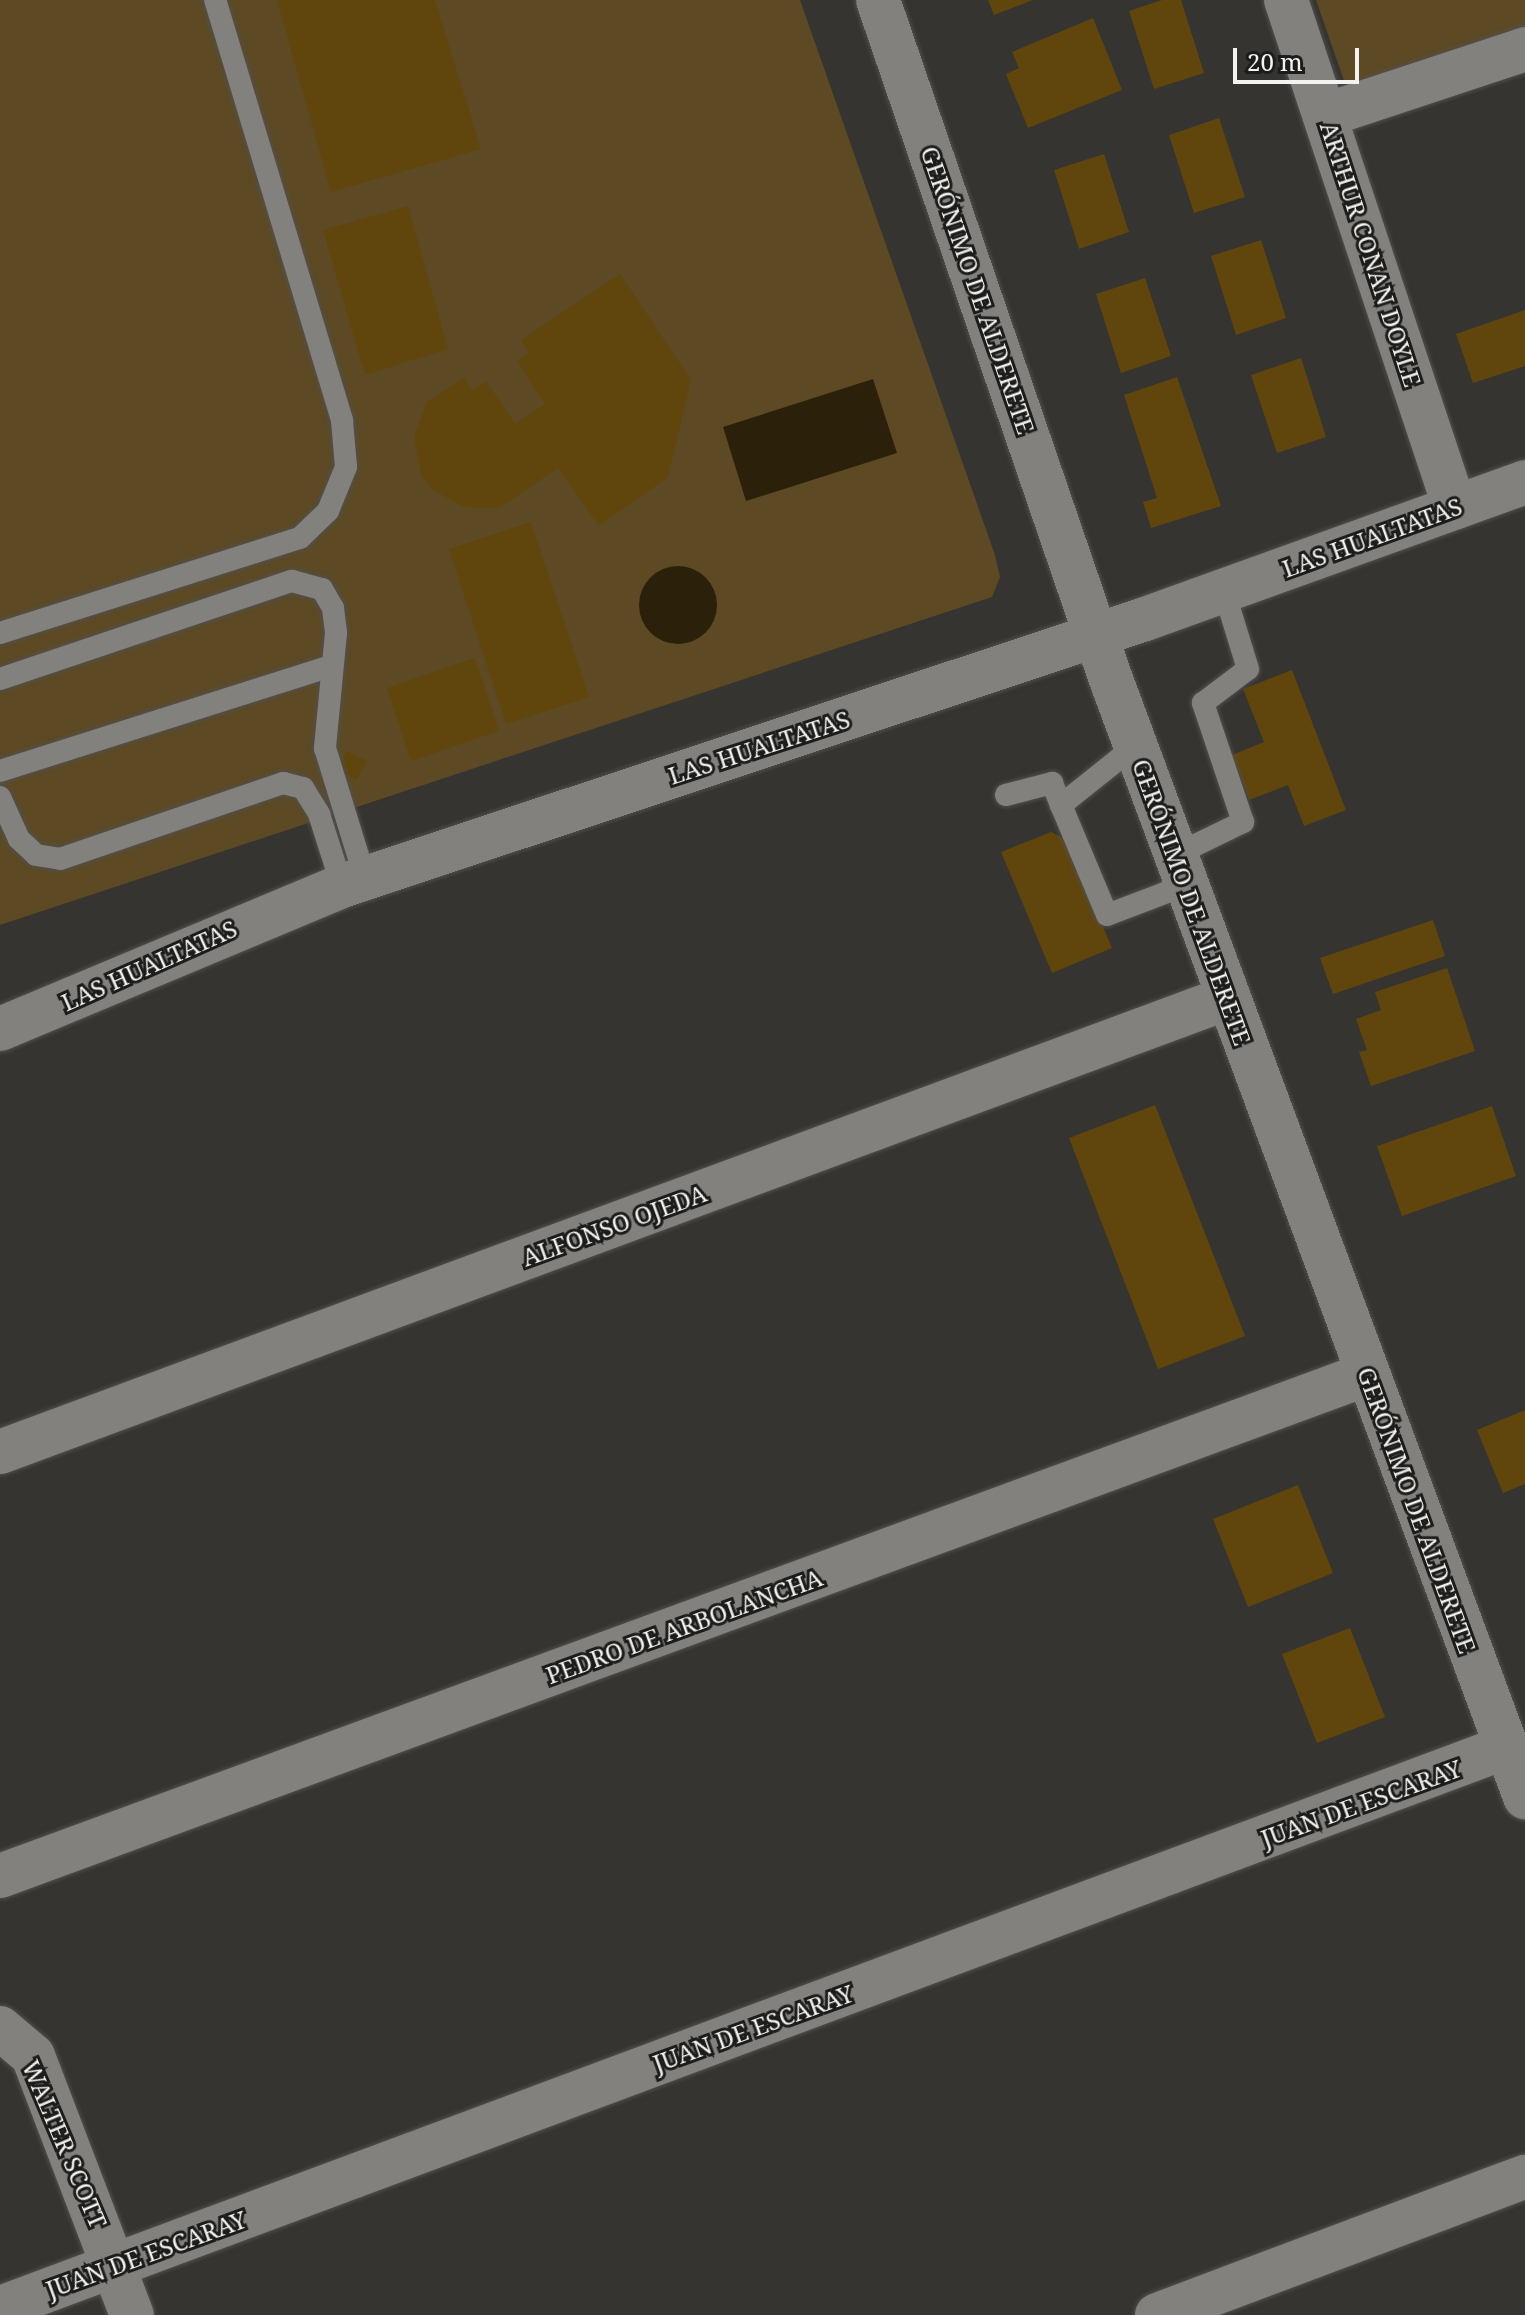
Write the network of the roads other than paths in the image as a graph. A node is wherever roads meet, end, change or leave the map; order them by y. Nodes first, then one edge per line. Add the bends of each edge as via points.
1 (215, 0) edge
2 (878, 0) edge
3 (1286, 0) edge
4 (1525, 49) edge
5 (1326, 115) junction
6 (1525, 482) edge
7 (1455, 508) junction
8 (1224, 591) junction
9 (0, 633) edge
10 (1095, 636) junction
11 (331, 666) junction
12 (0, 679) edge
13 (1135, 746) junction
14 (0, 771) edge
15 (1006, 795) dead end
16 (0, 797) edge
17 (1061, 805) junction
18 (1180, 870) junction
19 (354, 882) junction
20 (1227, 998) junction
21 (0, 1029) edge
22 (1367, 1374) junction
23 (0, 1452) edge
24 (1506, 1747) junction
25 (1525, 1797) edge
26 (0, 1876) edge
27 (0, 2028) edge
28 (1525, 2177) edge
29 (115, 2265) junction
30 (0, 2308) edge
31 (132, 2315) edge
32 (1157, 2315) edge

1 - 9 lane via 342,420 346,467 328,511 300,538
2 - 10 street, GERÓNIMO DE ALDERETE
3 - 5 street, ARTHUR CONAN DOYLE
4 - 5 street
5 - 7 street, ARTHUR CONAN DOYLE
6 - 7 street, LAS HUALTATAS
7 - 8 street, LAS HUALTATAS
8 - 10 street, LAS HUALTATAS
8 - 18 lane via 1248,669 1203,703 1243,822
10 - 13 street, GERÓNIMO DE ALDERETE
10 - 19 street, LAS HUALTATAS
11 - 12 lane via 333,608 322,589 292,581
11 - 14 lane
11 - 19 lane via 325,748
13 - 17 lane
13 - 18 street, GERÓNIMO DE ALDERETE
15 - 17 lane via 1052,783
16 - 19 lane via 19,839 36,855 60,859 283,783 293,785 303,788
17 - 18 lane via 1107,915
18 - 20 street, GERÓNIMO DE ALDERETE
19 - 21 street, LAS HUALTATAS
20 - 22 street, GERÓNIMO DE ALDERETE
20 - 23 street, ALFONSO OJEDA
22 - 24 street, GERÓNIMO DE ALDERETE
22 - 26 street, PEDRO DE ARBOLANCHA
24 - 25 street, GERÓNIMO DE ALDERETE
24 - 29 street, JUAN DE ESCARAY
27 - 29 street, WALTER SCOTT via 33,2056
28 - 32 street
29 - 30 street, JUAN DE ESCARAY
29 - 31 street, WALTER SCOTT

